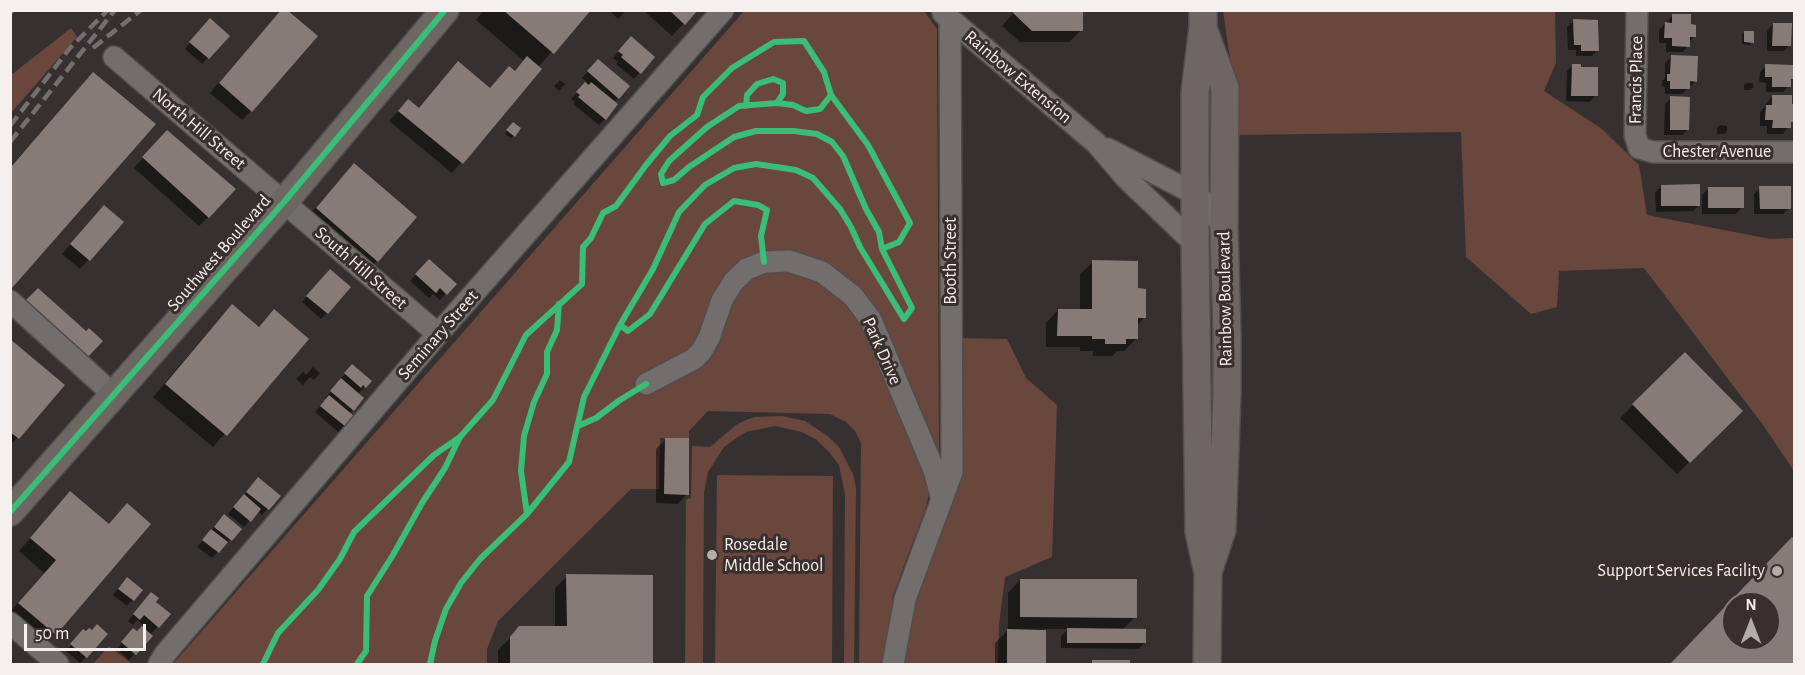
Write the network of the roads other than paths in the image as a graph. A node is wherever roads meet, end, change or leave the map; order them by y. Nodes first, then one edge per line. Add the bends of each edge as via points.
1 (445, 10) edge
2 (723, 10) edge
3 (1637, 10) edge
4 (945, 15) edge
5 (1203, 19) edge
6 (114, 57) dead end
7 (1096, 143) junction
8 (1639, 148) joint
9 (1794, 152) edge
10 (1195, 194) junction
11 (284, 202) junction
12 (1224, 228) junction
13 (1195, 244) junction
14 (10, 301) edge
15 (438, 334) junction
16 (646, 384) dead end
17 (114, 395) junction
18 (942, 500) junction
19 (10, 512) edge
20 (1208, 573) junction
21 (10, 623) edge
22 (58, 664) edge
23 (159, 664) edge
24 (893, 664) edge
25 (1207, 664) edge

1 - 11 main road, Southwest Boulevard
2 - 15 street, Seminary Street
3 - 8 street, Francis Place via 1635,135
4 - 7 street, Rainbow Extension
4 - 18 street, Booth Street via 952,472
5 - 10 main road, Rainbow Boulevard via 1195,92
5 - 12 main road, Rainbow Boulevard via 1225,87
6 - 11 street, North Hill Street
7 - 10 street, Rainbow Extension
7 - 13 street, Rainbow Extension via 1126,178
8 - 9 street, Chester Avenue via 1653,152
10 - 12 street, Rainbow Extension
10 - 13 main road, Rainbow Boulevard
11 - 15 street, South Hill Street
11 - 17 main road, Southwest Boulevard
12 - 20 main road, Rainbow Boulevard via 1227,393 1222,530
13 - 20 main road, Rainbow Boulevard via 1199,532
14 - 17 street
15 - 23 street, Seminary Street
16 - 18 street, Park Drive via 701,352 722,300 747,269 764,262 789,261 822,272 853,296 871,320 934,470
17 - 19 main road, Southwest Boulevard
18 - 24 street, Booth Street via 905,599
20 - 25 main road, Rainbow Boulevard
21 - 22 street

